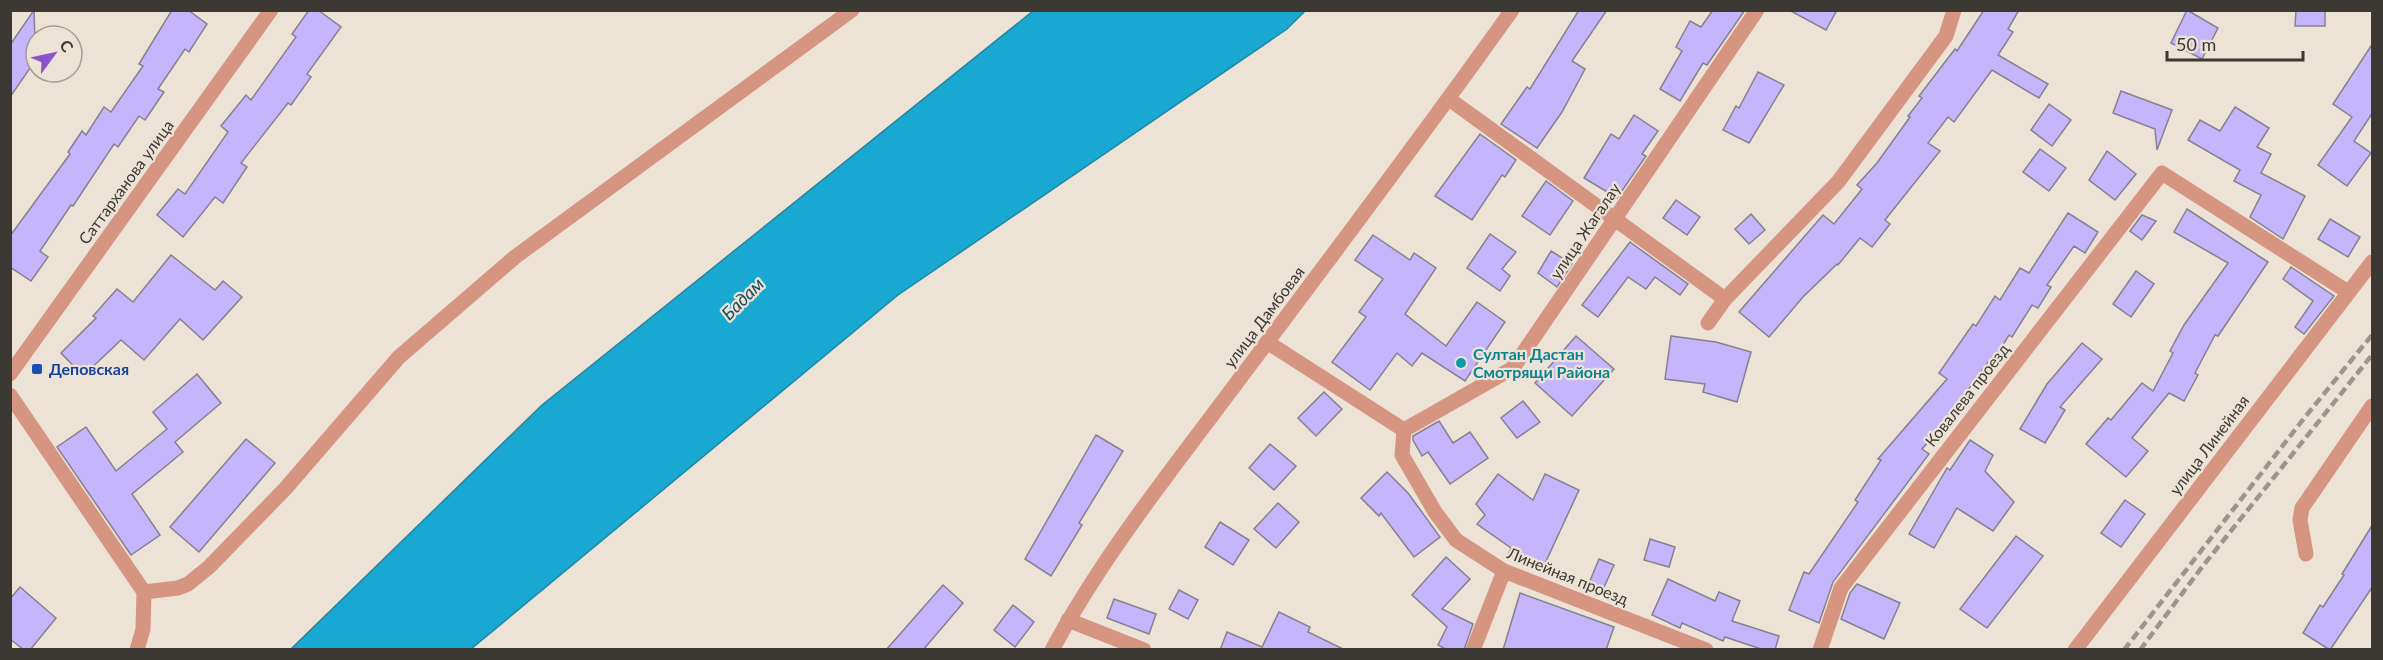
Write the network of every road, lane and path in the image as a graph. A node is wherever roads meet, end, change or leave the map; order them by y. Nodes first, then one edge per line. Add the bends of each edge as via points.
1 (271, 10) edge
2 (852, 10) edge
3 (1512, 10) edge
4 (1757, 10) edge
5 (1954, 10) edge
6 (1449, 99) junction
7 (1615, 218) junction
8 (2373, 262) edge
9 (2348, 292) junction
10 (1725, 299) junction
11 (1708, 323) dead end
12 (1267, 342) junction
13 (10, 374) edge
14 (10, 395) edge
15 (2373, 406) edge
16 (1404, 430) junction
17 (2306, 554) dead end
18 (1504, 571) junction
19 (144, 592) junction
20 (1068, 620) junction
21 (137, 650) edge
22 (1052, 650) edge
23 (1144, 650) edge
24 (1473, 650) edge
25 (1706, 650) edge
26 (1820, 650) edge
27 (2075, 650) edge

1 - 13 street, Саттарханова улица
2 - 19 street via 515,257 399,357 285,489 208,567 178,588
3 - 6 street, улица Дамбовая
4 - 7 street, улица Жагалау
5 - 10 street via 1946,36 1838,182
6 - 7 street
6 - 12 street, улица Дамбовая
7 - 10 street
7 - 16 street, улица Жагалау via 1513,368
8 - 9 street, улица Линейная
9 - 26 street, Ковалева проезд via 2162,173 1841,588
9 - 27 street, улица Линейная
10 - 11 street
12 - 16 street
12 - 20 street, улица Дамбовая via 1135,519
14 - 19 street
15 - 17 street via 2302,508 2300,520
16 - 18 street, Линейная проезд via 1402,455 1435,512 1455,540
18 - 24 street
18 - 25 street, Линейная проезд
19 - 21 street via 143,629
20 - 22 street, улица Дамбовая
20 - 23 street

